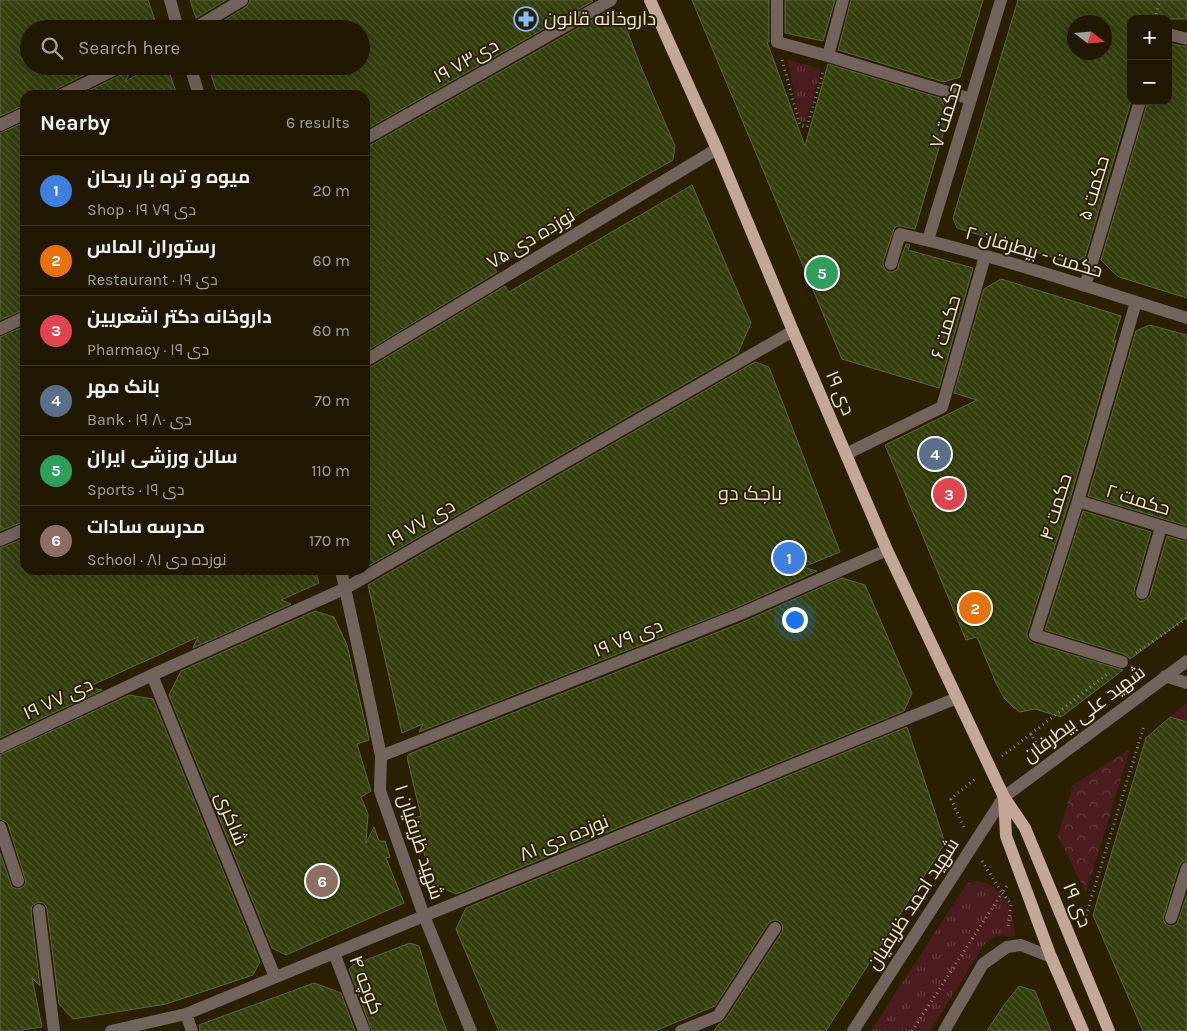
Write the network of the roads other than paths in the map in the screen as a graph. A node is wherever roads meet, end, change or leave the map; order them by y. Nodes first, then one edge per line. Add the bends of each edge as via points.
1 (170, 0) edge
2 (242, 0) edge
3 (611, 0) edge
4 (650, 0) edge
5 (777, 0) edge
6 (843, 0) edge
7 (1000, 0) edge
8 (176, 20) edge
9 (209, 20) edge
10 (1172, 35) edge
11 (1187, 39) edge
12 (828, 56) junction
13 (103, 75) edge
14 (193, 75) edge
15 (72, 90) edge
16 (197, 90) edge
17 (971, 100) junction
18 (1139, 105) edge
19 (20, 115) edge
20 (0, 125) edge
21 (370, 136) edge
22 (717, 149) junction
23 (928, 240) junction
24 (985, 256) junction
25 (892, 264) dead end
26 (1085, 286) junction
27 (1136, 302) junction
28 (1187, 318) edge
29 (20, 319) edge
30 (0, 329) edge
31 (793, 330) junction
32 (370, 358) edge
33 (846, 454) junction
34 (1078, 501) junction
35 (1161, 527) junction
36 (20, 531) edge
37 (1187, 534) edge
38 (0, 540) edge
39 (887, 550) junction
40 (370, 574) edge
41 (342, 575) edge
42 (369, 575) edge
43 (346, 588) junction
44 (1142, 592) dead end
45 (1187, 661) edge
46 (1122, 662) dead end
47 (152, 675) junction
48 (1165, 676) junction
49 (1187, 683) edge
50 (957, 698) junction
51 (0, 747) edge
52 (381, 756) junction
53 (1004, 797) junction
54 (0, 827) edge
55 (1187, 868) edge
56 (18, 881) dead end
57 (39, 910) dead end
58 (424, 916) junction
59 (1171, 918) dead end
60 (775, 928) dead end
61 (334, 953) junction
62 (1051, 957) junction
63 (275, 978) junction
64 (186, 1014) junction
65 (54, 1031) edge
66 (111, 1031) edge
67 (192, 1031) edge
68 (364, 1031) edge
69 (471, 1031) edge
70 (681, 1031) edge
71 (853, 1031) edge
72 (944, 1031) edge
73 (1083, 1031) edge
74 (1109, 1031) edge

1 - 8 street
2 - 9 street
3 - 21 street, ۱۹ دی۷۳
4 - 22 main road, ۱۹ دی
5 - 12 street via 777,42
6 - 12 street
7 - 17 street, حکمت ۷
10 - 11 street
12 - 17 street
13 - 15 street
14 - 16 street
17 - 23 street, حکمت ۷
18 - 26 street, حکمت ۵
19 - 20 street
22 - 31 main road, ۱۹ دی
22 - 32 street, نوزده دی ۷۵
23 - 24 street, حکمت - بیطرفان ۲
23 - 25 street, حکمت - بیطرفان ۲ via 900,234
24 - 26 street, حکمت - بیطرفان ۲
24 - 33 street, حکمت ۶ via 942,407
26 - 27 street, حکمت - بیطرفان ۲
27 - 28 street, حکمت - بیطرفان ۲
27 - 34 street, حکمت ۴
29 - 30 street
31 - 33 main road, ۱۹ دی
31 - 40 street, ۱۹ دی ۷۷
33 - 39 main road, ۱۹ دی
34 - 35 street, حکمت ۲
34 - 46 street, حکمت ۴ via 1035,635
35 - 37 street, حکمت ۲
35 - 44 street
36 - 38 street
39 - 50 main road, ۱۹ دی
39 - 52 street, ۱۹ دی ۷۹ via 738,615
41 - 43 street, شهید ظریفیان ۱
42 - 43 street, ۱۹ دی ۷۷
43 - 47 street, ۱۹ دی ۷۷
43 - 52 street, شهید ظریفیان ۱
45 - 48 street, شهید علی بیطرفان
47 - 51 street, ۱۹ دی ۷۷
47 - 63 street, شاکری
48 - 49 street
48 - 53 street, شهید علی بیطرفان
50 - 53 main road, ۱۹ دی
50 - 58 street, نوزده دی ۸۱
52 - 58 street, شهید ظریفیان ۱ via 380,791
53 - 62 main road, ۱۹ دی via 1006,836
53 - 71 street, شهید احمد ظریفیان
53 - 74 main road, ۱۹ دی via 1024,828
54 - 56 street
55 - 59 street
57 - 65 street
58 - 61 street, نوزده دی ۸۱
58 - 69 street, شهید ظریفیان ۱
60 - 70 street via 718,1016
61 - 63 street, نوزده دی ۸۱
61 - 68 street, کوچه ۴
62 - 72 street via 1021,945 1007,947 983,964
62 - 73 main road, ۱۹ دی
63 - 64 street, نوزده دی ۸۱
64 - 66 street, نوزده دی ۸۱
64 - 67 street

